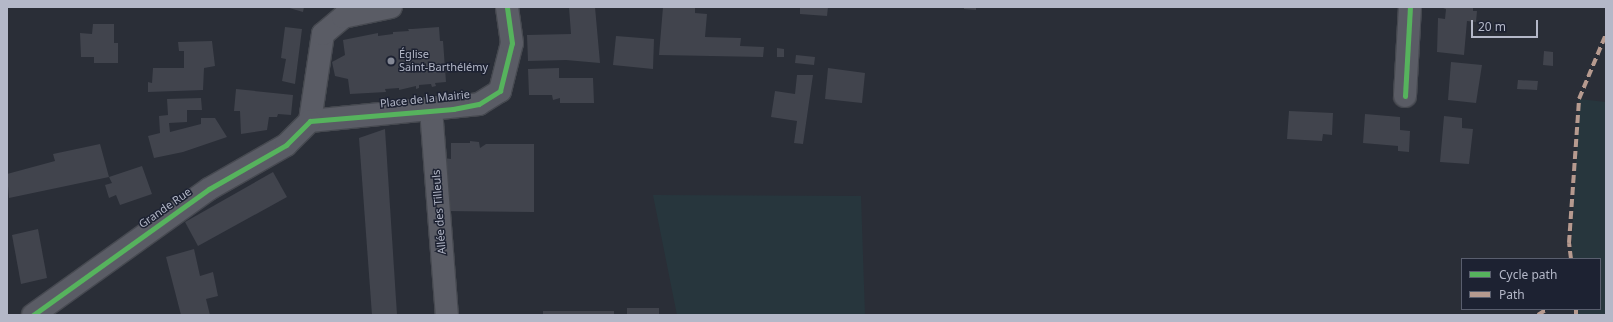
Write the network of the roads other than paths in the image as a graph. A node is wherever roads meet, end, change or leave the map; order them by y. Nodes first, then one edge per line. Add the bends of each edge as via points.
1 (391, 7) edge
2 (507, 7) edge
3 (1410, 7) edge
4 (342, 12) edge
5 (1405, 96) dead end
6 (431, 109) junction
7 (310, 121) junction
8 (33, 315) edge
9 (447, 315) edge

1 - 4 street
2 - 6 street, Place de la Mairie via 512,43 500,91 479,104
3 - 5 street
4 - 7 street via 323,34
6 - 7 street, Place de la Mairie
6 - 9 street, Allée des Tilleuls
7 - 8 street, Grande Rue via 286,144 209,189

